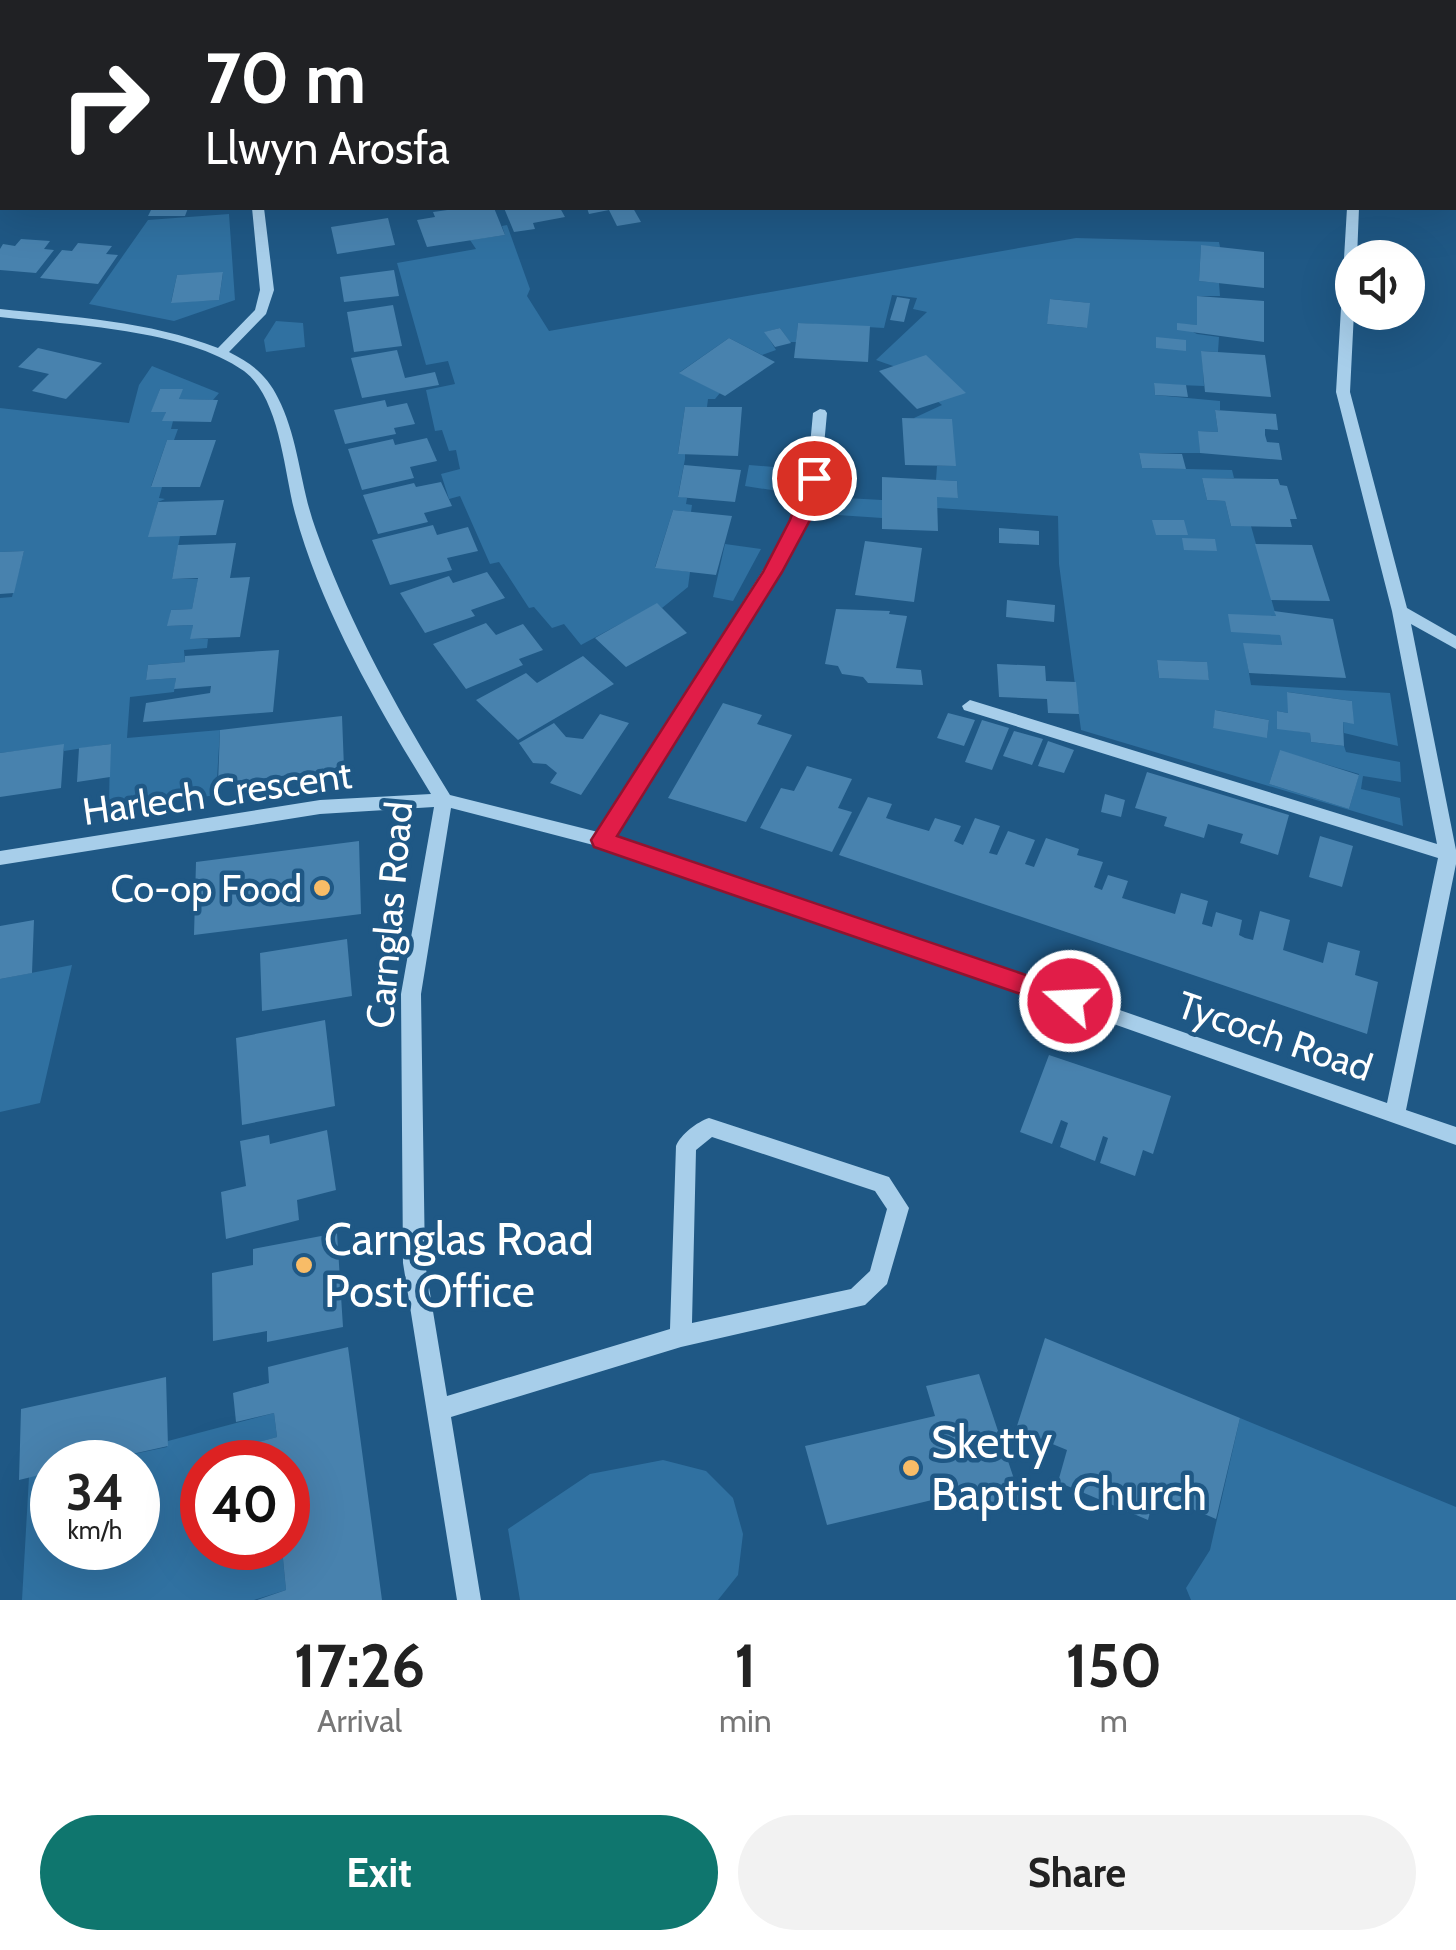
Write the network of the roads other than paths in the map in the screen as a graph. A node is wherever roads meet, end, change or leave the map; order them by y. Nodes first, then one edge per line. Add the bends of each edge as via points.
1 (258, 210) edge
2 (1353, 210) edge
3 (0, 314) edge
4 (220, 354) junction
5 (820, 413) dead end
6 (1400, 611) junction
7 (1456, 643) edge
8 (970, 706) dead end
9 (444, 800) junction
10 (602, 840) junction
11 (1452, 856) edge
12 (0, 858) edge
13 (1396, 1115) junction
14 (1456, 1136) edge
15 (681, 1336) junction
16 (438, 1410) junction
17 (470, 1600) edge

1 - 4 street via 267,290 261,311
2 - 6 street via 1343,392
3 - 4 street, Carnglas Road via 96,324
4 - 9 street, Carnglas Road via 265,384 307,526 351,629
5 - 10 street via 814,478 790,540
6 - 7 street
6 - 11 street
8 - 11 street
9 - 10 street, Tycoch Road
9 - 12 street, Harlech Crescent via 320,807
9 - 16 street, Carnglas Road via 411,994 414,1263
10 - 13 street, Tycoch Road
11 - 13 street
13 - 14 street, Tycoch Road
15 - 15 street via 686,1146 709,1128 882,1184 898,1208 879,1277 857,1298
15 - 16 street
16 - 17 street, Carnglas Road

